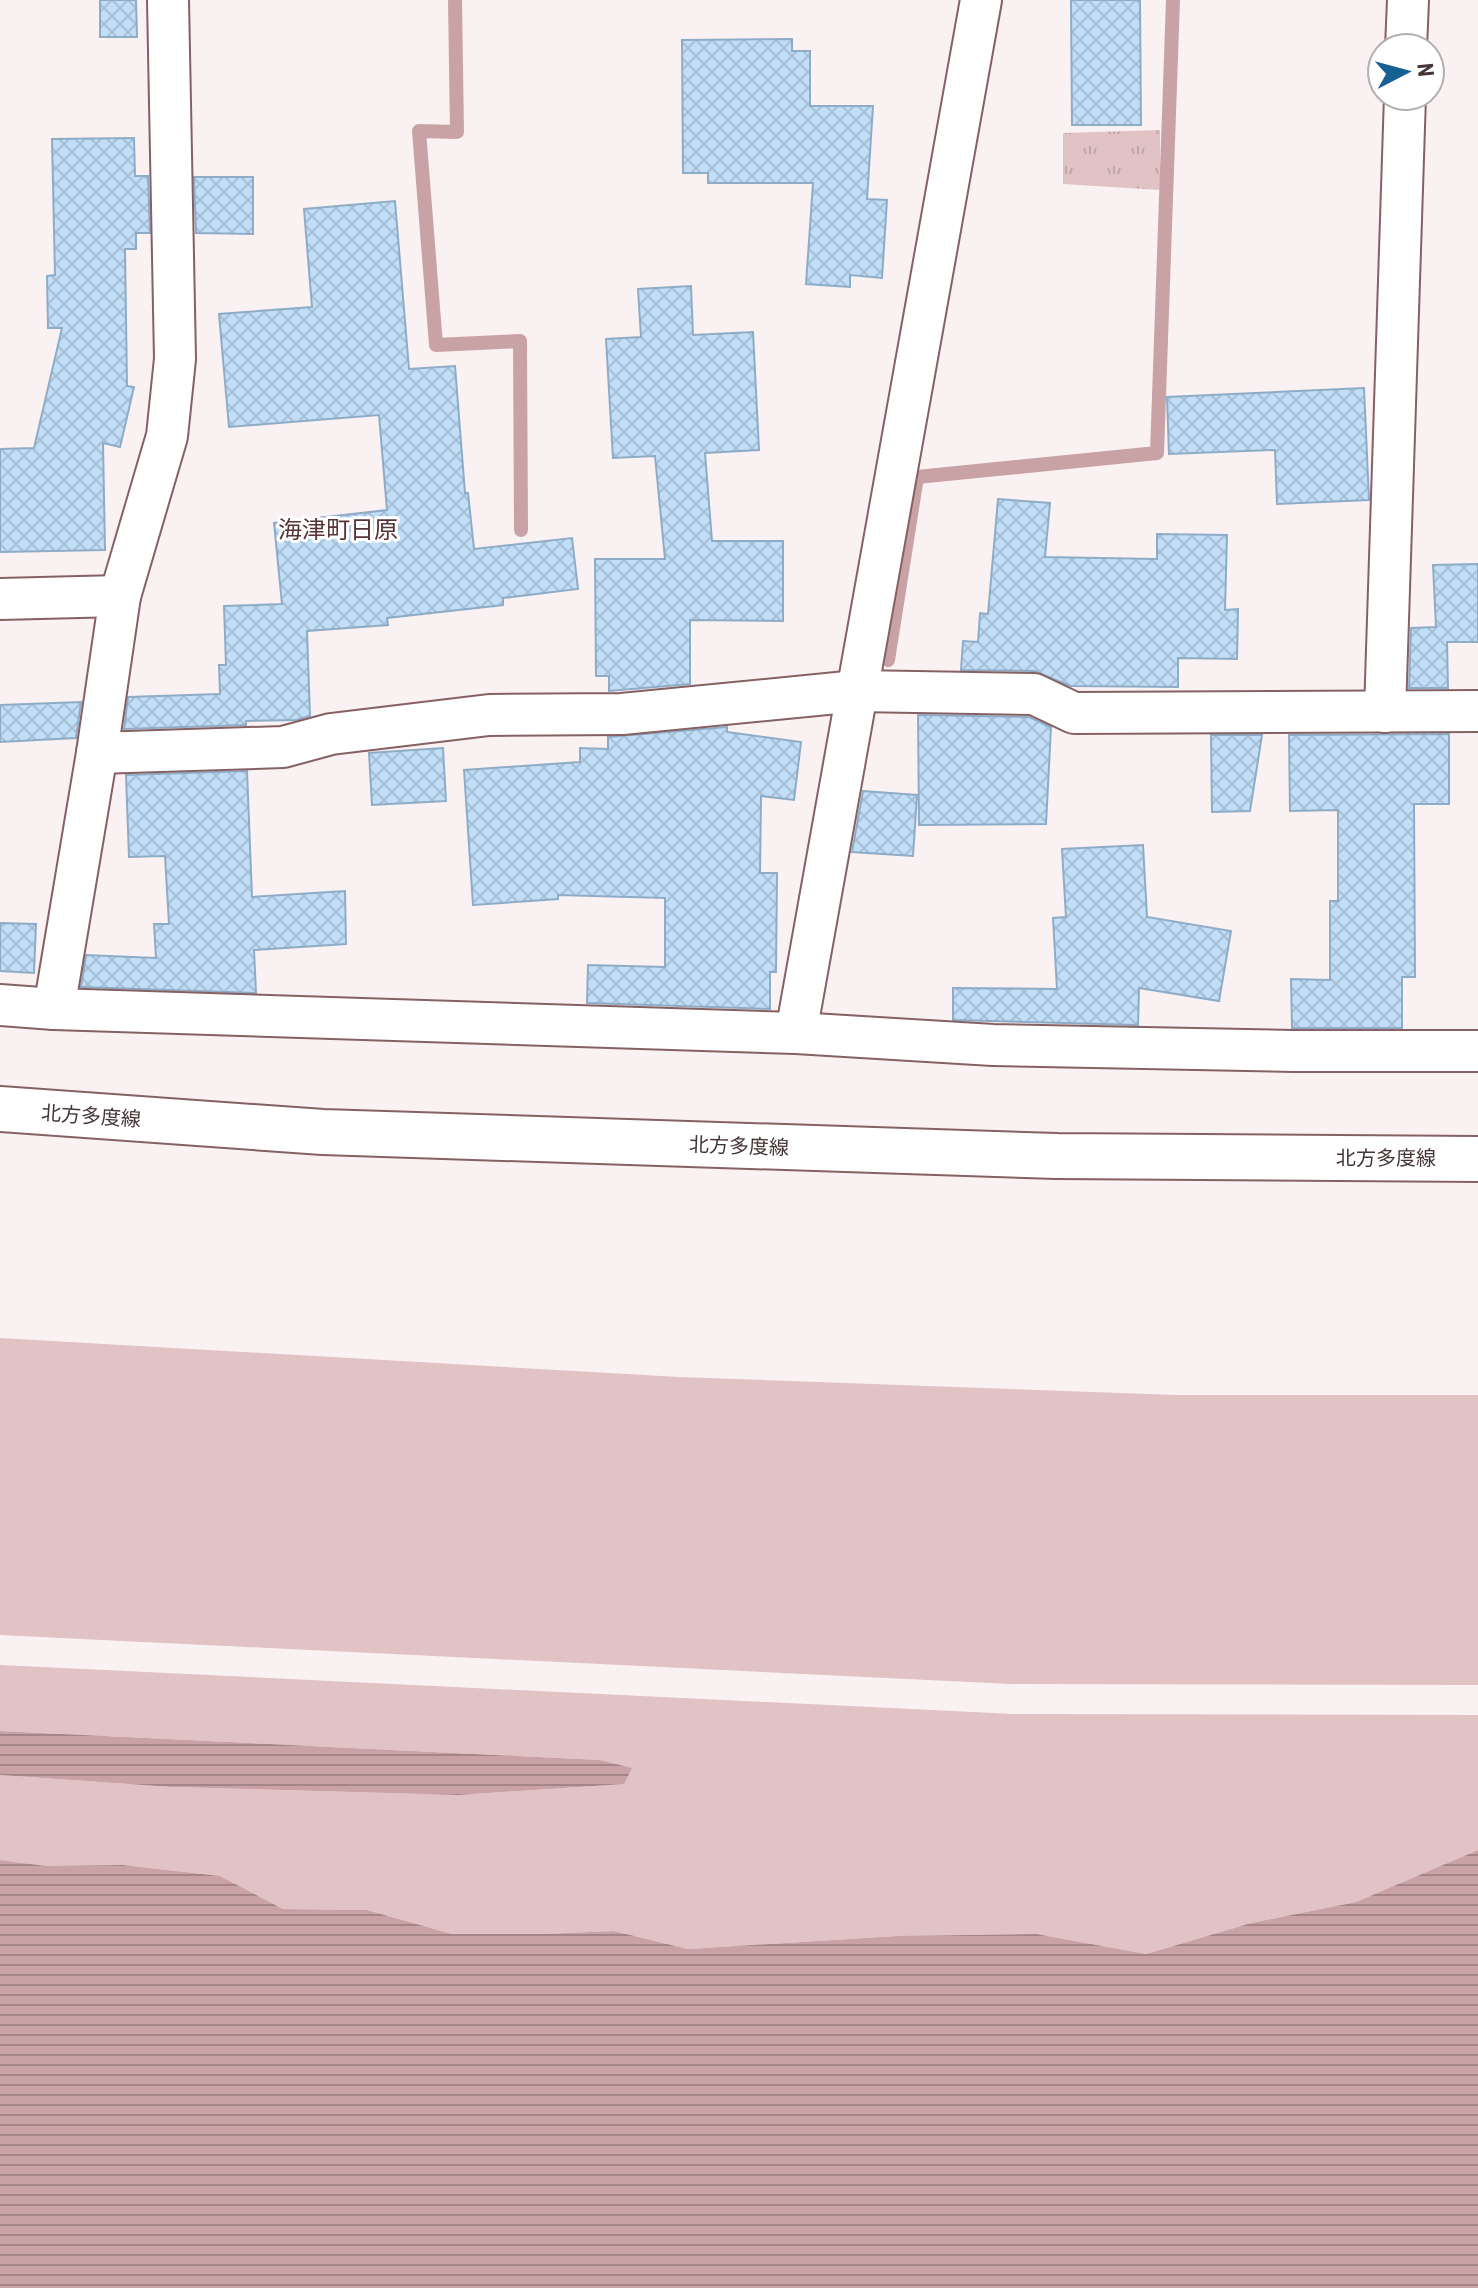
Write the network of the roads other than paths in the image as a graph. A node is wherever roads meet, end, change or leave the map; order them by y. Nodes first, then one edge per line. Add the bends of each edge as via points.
1 (168, 0) edge
2 (981, 0) edge
3 (1408, 0) edge
4 (1407, 32) edge
5 (1404, 112) edge
6 (120, 596) junction
7 (0, 599) edge
8 (857, 691) junction
9 (1478, 711) edge
10 (1385, 712) junction
11 (97, 753) junction
12 (0, 1005) edge
13 (54, 1009) junction
14 (796, 1033) junction
15 (1478, 1051) edge
16 (0, 1109) edge
17 (1478, 1159) edge

1 - 6 street via 175,359 167,436
2 - 8 street
3 - 4 street
5 - 10 street
6 - 7 street
6 - 11 street
8 - 10 street via 1034,694 1074,713
8 - 11 street via 622,714 489,715 331,734 283,747
8 - 14 street
9 - 10 street
11 - 13 street
12 - 13 street
13 - 14 street
14 - 15 street via 993,1045
16 - 17 main road, 北方多度線 via 339,1133 1057,1156

